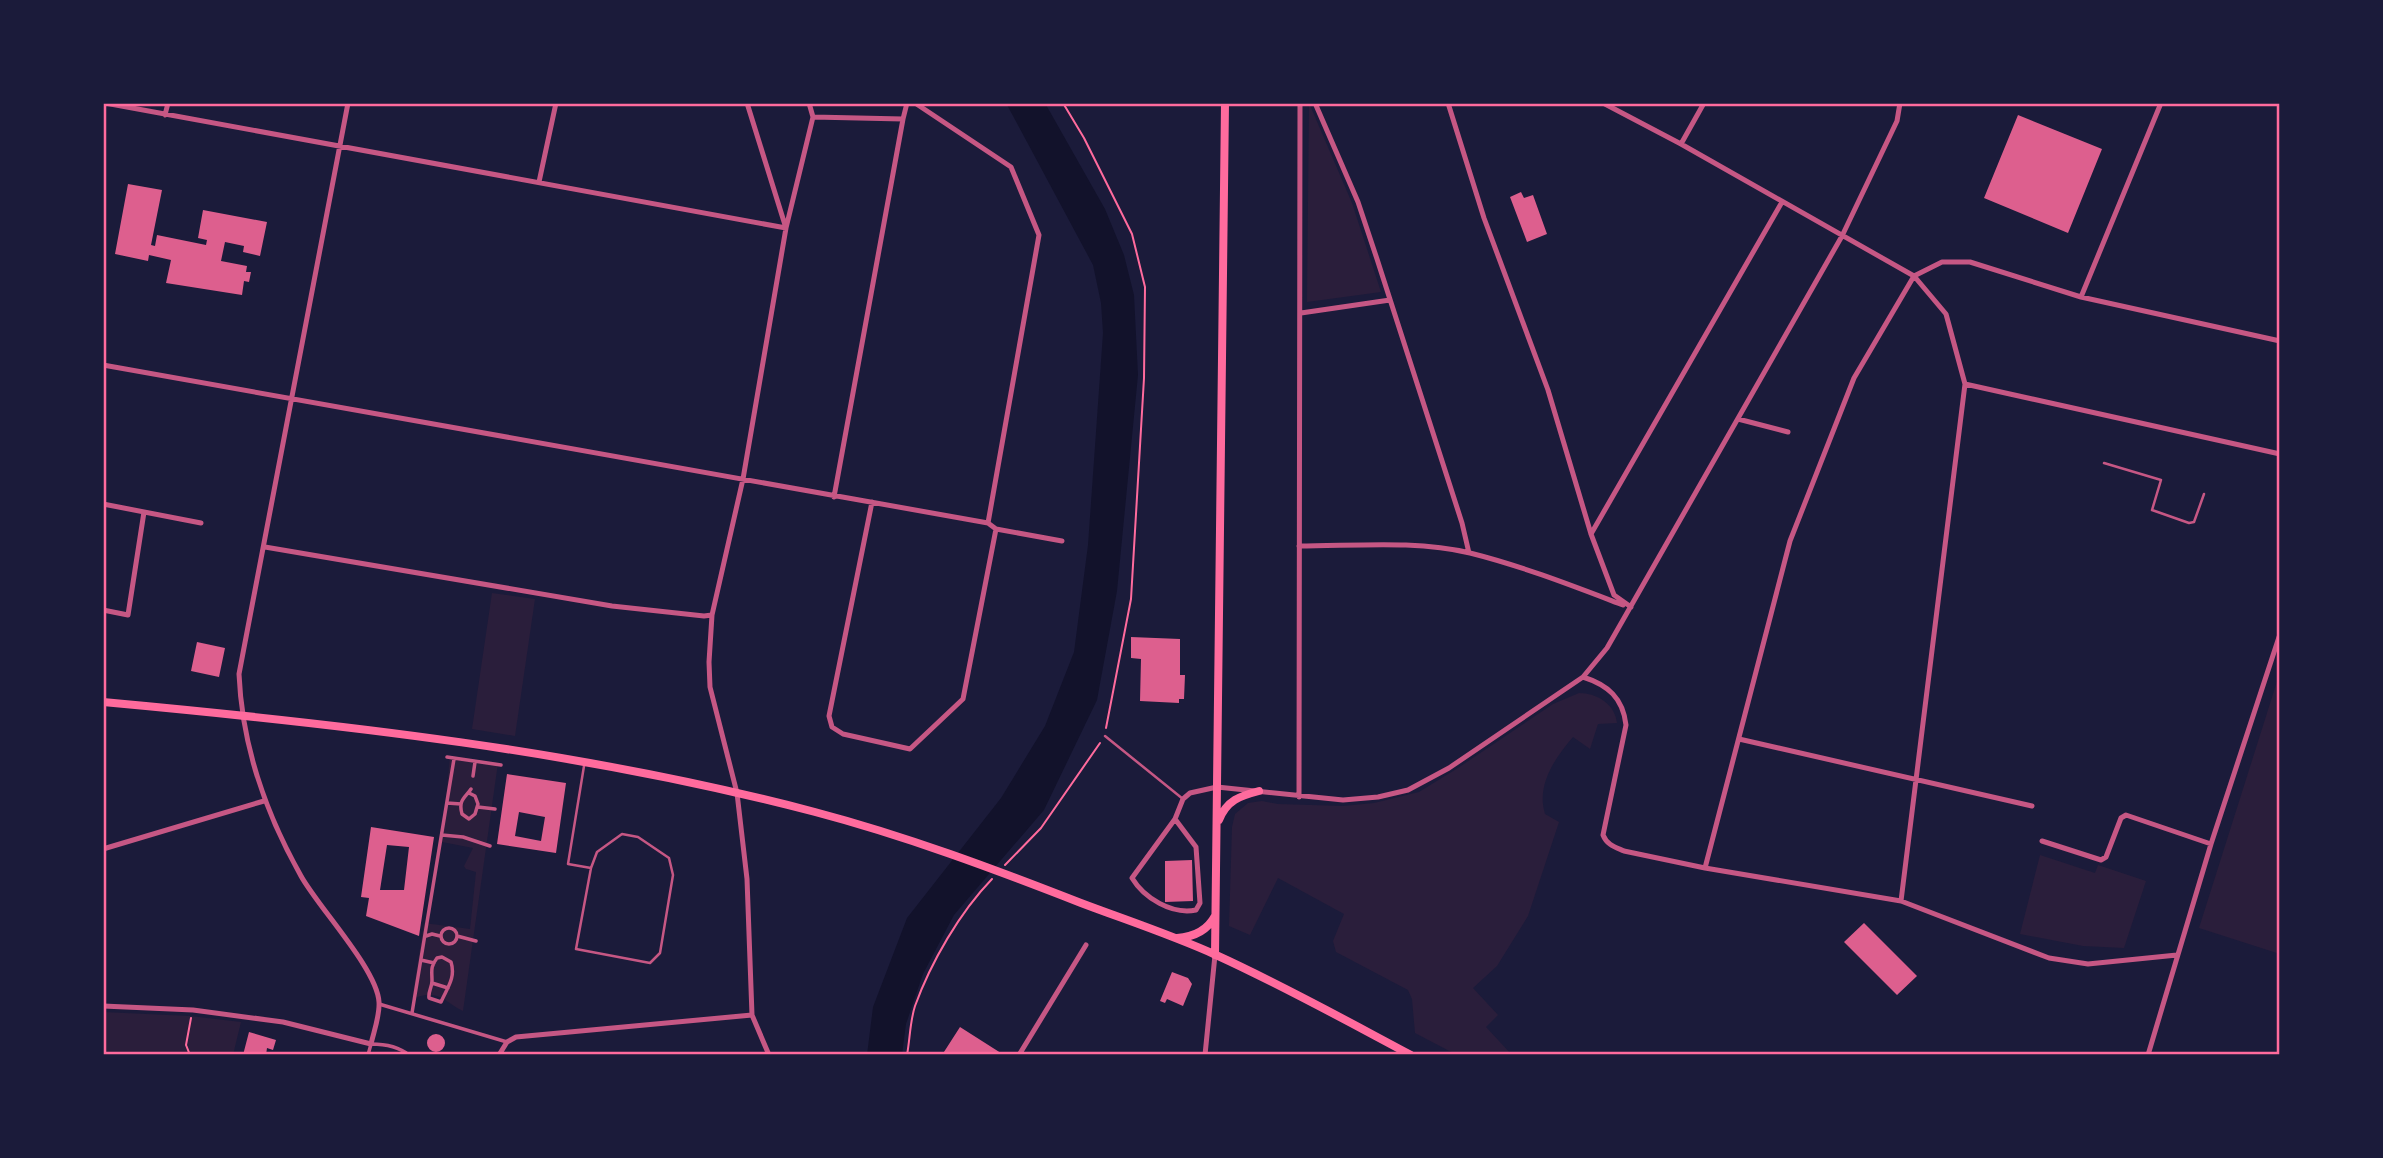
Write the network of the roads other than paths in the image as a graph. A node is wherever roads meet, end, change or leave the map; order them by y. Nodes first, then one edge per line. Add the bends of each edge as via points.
1 (105, 103) edge
2 (168, 103) edge
3 (348, 103) edge
4 (556, 103) edge
5 (747, 103) edge
6 (809, 103) edge
7 (906, 103) edge
8 (915, 103) edge
9 (1225, 103) edge
10 (1300, 103) edge
11 (1315, 103) edge
12 (1448, 103) edge
13 (1603, 103) edge
14 (1704, 103) edge
15 (1900, 103) edge
16 (2161, 103) edge
17 (165, 115) junction
18 (813, 117) junction
19 (903, 119) junction
20 (341, 145) junction
21 (1681, 145) junction
22 (539, 182) junction
23 (777, 198) junction
24 (1782, 202) junction
25 (790, 211) junction
26 (786, 228) junction
27 (1842, 236) junction
28 (1914, 276) junction
29 (2081, 297) junction
30 (1390, 300) junction
31 (1301, 313) junction
32 (2280, 341) edge
33 (103, 365) edge
34 (1965, 384) junction
35 (292, 399) junction
36 (1738, 419) junction
37 (1788, 432) dead end
38 (2280, 454) edge
39 (2104, 463) dead end
40 (743, 479) junction
41 (2204, 494) dead end
42 (834, 497) junction
43 (872, 502) junction
44 (103, 504) edge
45 (144, 512) junction
46 (201, 523) dead end
47 (988, 523) junction
48 (996, 528) junction
49 (1591, 534) junction
50 (1062, 541) dead end
51 (1299, 546) junction
52 (265, 547) junction
53 (1469, 553) junction
54 (1631, 607) junction
55 (103, 610) edge
56 (712, 615) junction
57 (2280, 634) edge
58 (1583, 677) junction
59 (103, 702) edge
60 (241, 715) junction
61 (1105, 736) road end
62 (1739, 739) junction
63 (447, 757) dead end
64 (454, 759) junction
65 (475, 762) junction
66 (584, 763) junction
67 (501, 765) dead end
68 (473, 776) dead end
69 (1917, 780) junction
70 (1217, 787) junction
71 (1259, 791) junction
72 (737, 793) junction
73 (1299, 797) junction
74 (1183, 799) junction
75 (264, 801) junction
76 (447, 803) junction
77 (461, 804) junction
78 (2032, 806) dead end
79 (478, 807) junction
80 (495, 808) dead end
81 (1175, 819) junction
82 (1217, 826) junction
83 (442, 835) junction
84 (2042, 841) dead end
85 (2211, 845) junction
86 (490, 846) dead end
87 (103, 849) edge
88 (591, 868) junction
89 (1705, 868) junction
90 (1901, 901) junction
91 (1217, 910) junction
92 (425, 936) junction
93 (440, 936) junction
94 (457, 936) junction
95 (1174, 938) junction
96 (476, 941) dead end
97 (1086, 945) dead end
98 (1215, 955) junction
99 (2177, 955) junction
100 (421, 960) junction
101 (433, 962) junction
102 (432, 982) junction
103 (448, 988) junction
104 (379, 1004) junction
105 (103, 1006) edge
106 (412, 1013) junction
107 (752, 1015) junction
108 (507, 1042) junction
109 (371, 1044) junction
110 (368, 1055) edge
111 (409, 1055) edge
112 (499, 1055) edge
113 (769, 1055) edge
114 (1019, 1055) edge
115 (1205, 1055) edge
116 (1412, 1055) edge
117 (2148, 1055) edge

1 - 17 street
2 - 17 street
3 - 20 street
4 - 22 street
5 - 23 street
6 - 18 street
7 - 19 street
8 - 47 street via 1011,167 1039,235
9 - 70 main road
10 - 31 street
11 - 30 street via 1357,202
12 - 49 street via 1484,218 1548,390
13 - 21 street
14 - 21 street
15 - 27 street via 1897,121
16 - 29 street
17 - 20 street
18 - 19 street
18 - 25 street
19 - 42 street
20 - 22 street
20 - 35 street
21 - 24 street
22 - 26 street
23 - 25 street
23 - 26 street
24 - 27 street
24 - 49 street
25 - 26 street
26 - 40 street
27 - 28 street
27 - 36 street
28 - 29 street via 1942,262 1970,262
28 - 34 street via 1946,314
28 - 62 street via 1854,377 1790,541
29 - 32 street
30 - 31 street
30 - 53 street
31 - 51 street
33 - 35 street
34 - 38 street
34 - 69 street
35 - 40 street
35 - 52 street
36 - 37 street
36 - 54 street
39 - 41 lane via 2161,480 2152,510 2189,523 2194,522
40 - 42 street
40 - 56 street
42 - 43 street
43 - 47 street
43 - 48 street via 829,716 832,727 842,734 910,749 963,699
44 - 45 street
45 - 46 street
45 - 55 street via 128,615
47 - 48 street
48 - 50 street
49 - 54 street via 1614,594
51 - 53 street via 1416,547
51 - 73 street
52 - 56 street via 612,606
52 - 60 street via 239,674
53 - 54 street
54 - 58 street
56 - 72 street via 710,687
57 - 85 street
58 - 73 street via 1449,768 1408,790 1355,799
58 - 89 street via 1600,682 1624,709 1626,725 1603,835 1606,842 1624,851
59 - 60 main road
60 - 66 main road
60 - 75 street
61 - 74 lane
62 - 69 street
62 - 89 street
63 - 64 street
64 - 65 street
64 - 76 street
65 - 67 street
65 - 68 street
66 - 72 main road
66 - 88 lane via 568,864
69 - 78 street
69 - 90 street
70 - 71 street
70 - 74 street
70 - 82 main road
71 - 73 street
71 - 82 main road via 1237,797 1223,810
72 - 95 main road via 900,837
72 - 107 street via 747,879
74 - 81 street
75 - 87 street
75 - 104 street via 301,877 355,951 377,990
76 - 77 street
76 - 83 street
77 - 79 street via 462,814 469,819
77 - 79 street via 470,791
79 - 80 street
81 - 81 street via 1196,847 1200,903 1196,911 1186,912 1149,898 1132,878
82 - 91 main road
83 - 86 street
83 - 92 street
84 - 85 street via 2101,860 2120,818 2126,815
85 - 99 street
88 - 88 lane via 576,949 650,963 660,953 673,875 669,858 638,837 622,834 597,852
89 - 90 street
90 - 99 street via 2049,958 2088,964
91 - 95 main road via 1198,934
91 - 98 main road
92 - 93 street
92 - 100 street
93 - 94 street via 449,944
93 - 94 street via 449,928
94 - 96 street
95 - 98 main road
97 - 114 street
98 - 115 street
98 - 116 main road
99 - 117 street
100 - 101 street
100 - 106 street
101 - 102 street
101 - 103 street via 442,957 451,962 454,971
102 - 103 street
102 - 103 street via 429,998 441,1002
104 - 106 street
104 - 109 street
105 - 109 street via 192,1010 283,1023
106 - 108 street
107 - 108 street via 516,1037
107 - 113 street
108 - 112 street
109 - 110 street
109 - 111 street via 402,1049

